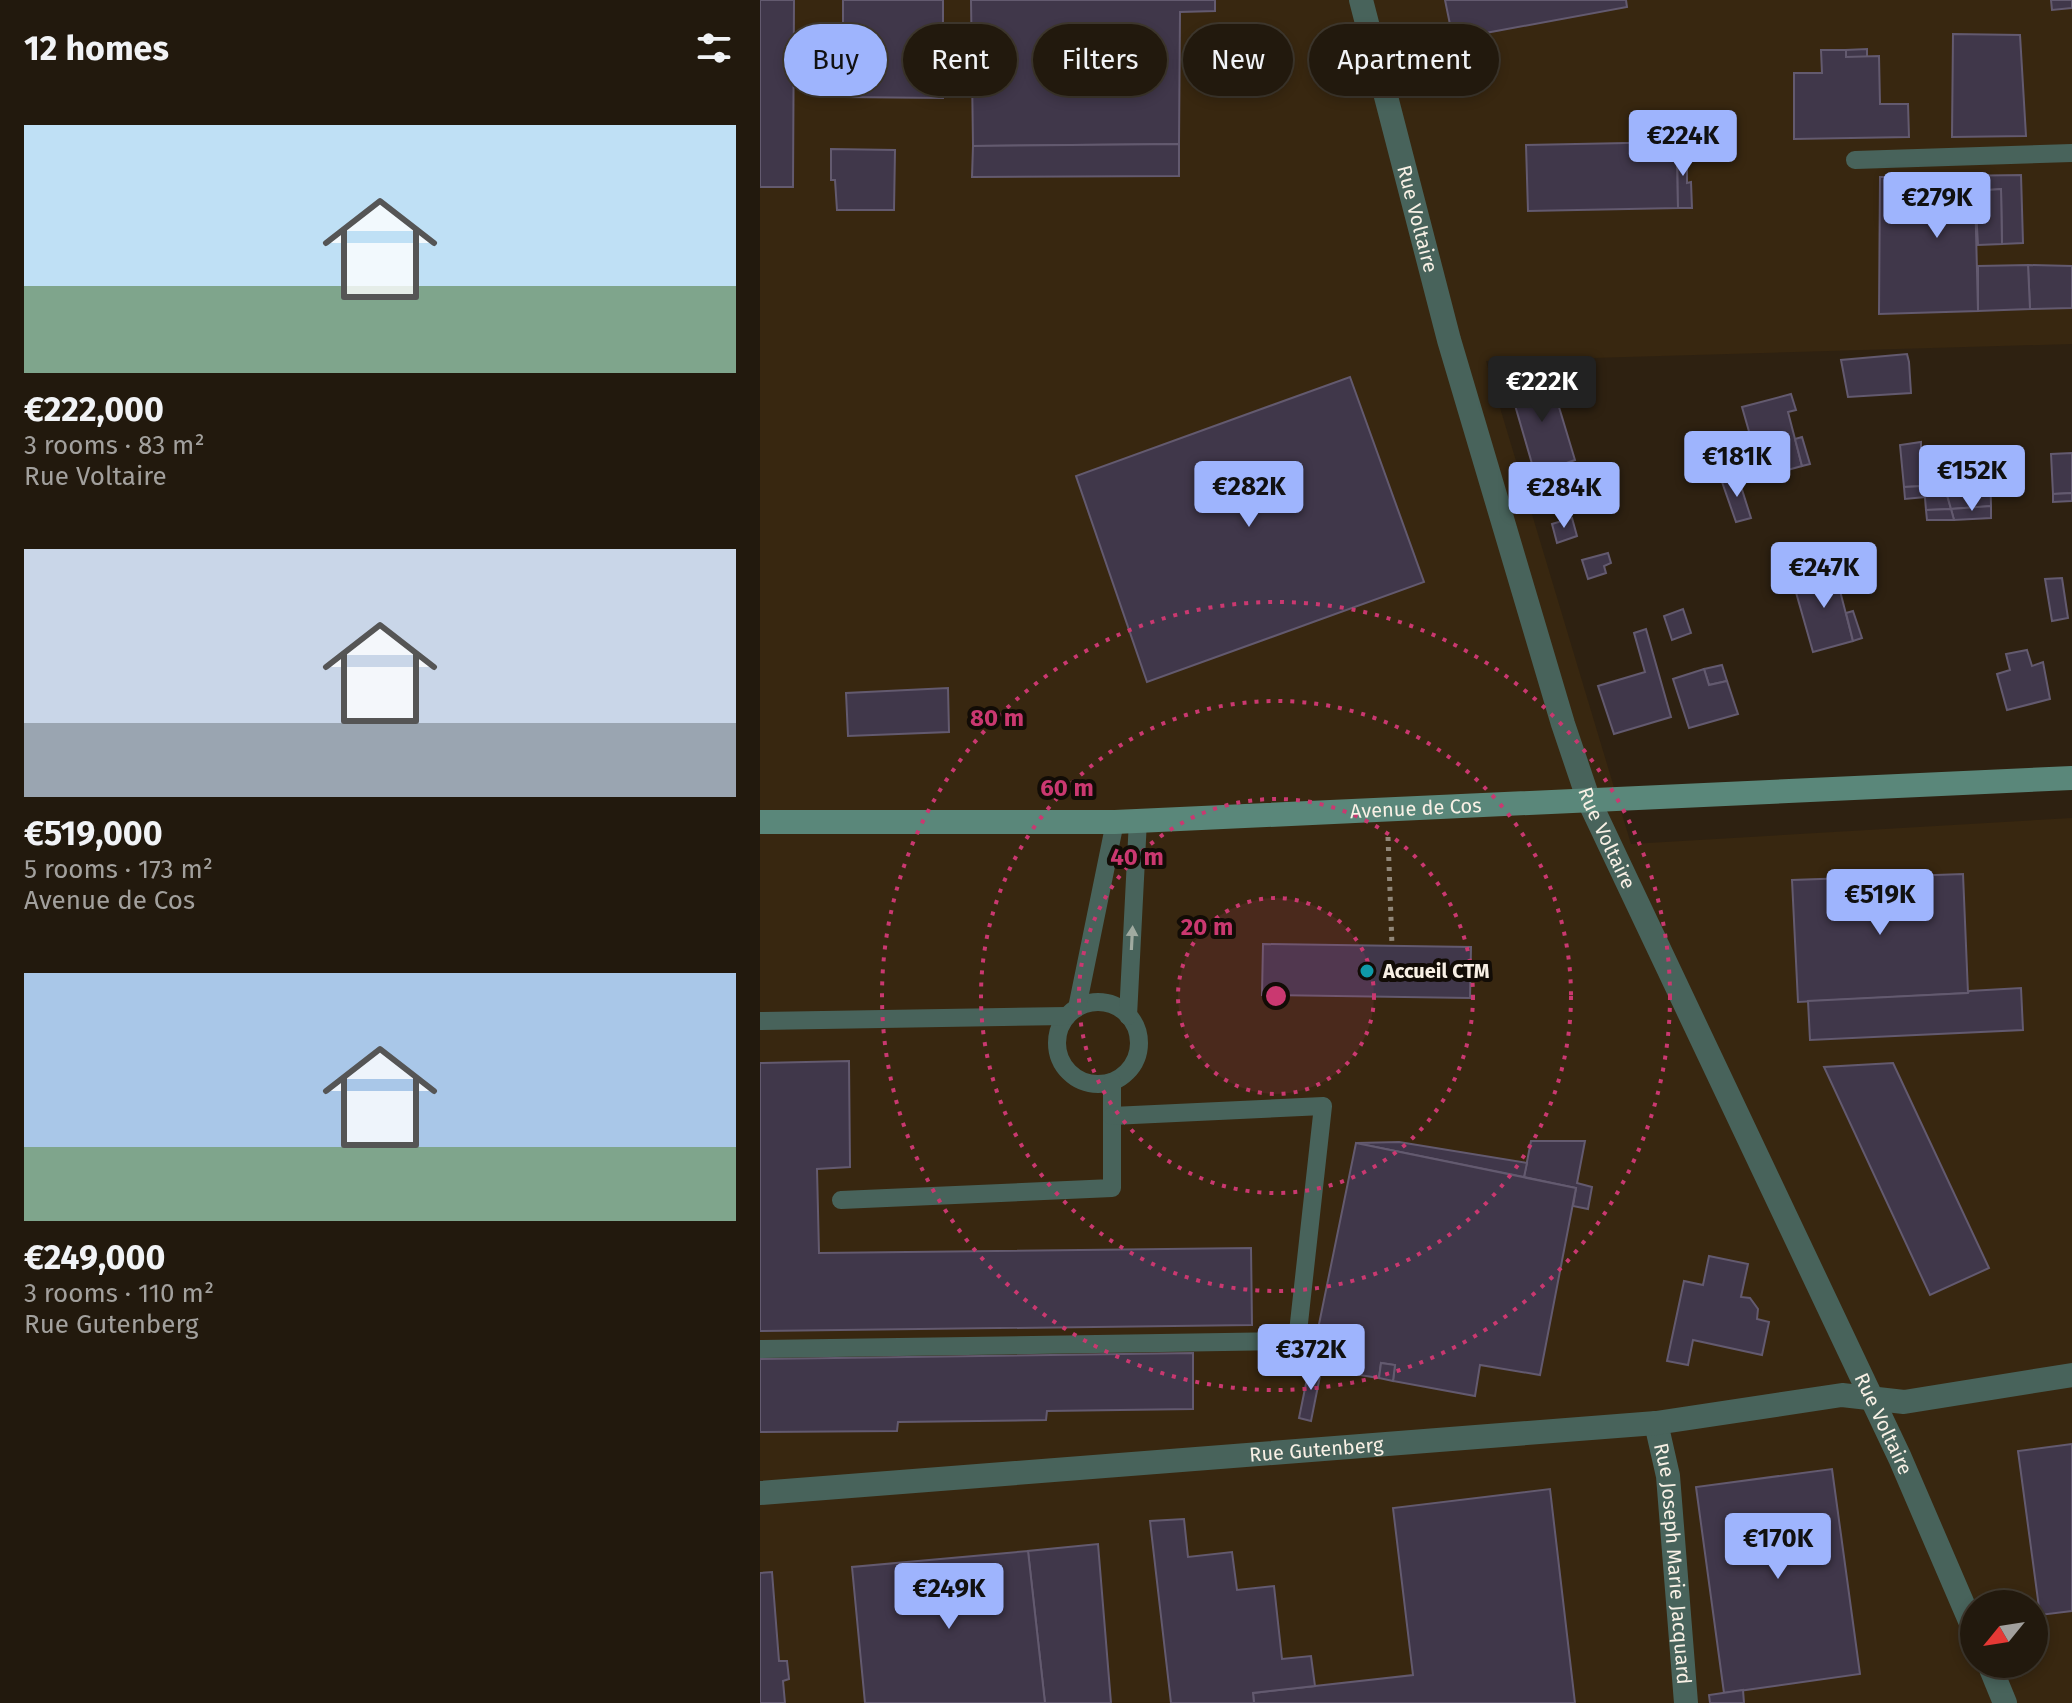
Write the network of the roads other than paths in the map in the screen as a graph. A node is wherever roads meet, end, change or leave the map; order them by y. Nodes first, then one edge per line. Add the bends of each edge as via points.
1 (1361, 0) edge
2 (2072, 153) edge
3 (1855, 160) dead end
4 (2072, 778) edge
5 (1589, 801) junction
6 (1126, 821) junction
7 (760, 822) edge
8 (1072, 1012) junction
9 (1128, 1016) junction
10 (760, 1021) edge
11 (1112, 1082) junction
12 (1112, 1116) junction
13 (841, 1200) dead end
14 (760, 1349) edge
15 (2072, 1375) edge
16 (1869, 1397) junction
17 (1656, 1423) junction
18 (760, 1493) edge
19 (1960, 1597) edge
20 (1995, 1678) edge
21 (1686, 1703) edge
22 (2005, 1703) edge

1 - 5 street, Rue Voltaire via 1449,340
2 - 3 lane
4 - 5 street, Avenue de Cos
5 - 6 street, Avenue de Cos
5 - 16 street, Rue Voltaire
6 - 7 street, Avenue de Cos
6 - 8 lane
9 -> 6 lane
8 - 9 lane via 1104,1002
8 - 10 lane
8 - 11 lane via 1057,1041 1064,1066 1085,1082
9 - 11 lane via 1136,1027 1138,1053 1133,1065
11 - 12 lane
12 - 13 lane via 1112,1188
12 - 14 lane via 1323,1106 1297,1341
15 - 16 street, Rue Gutenberg via 1904,1402
16 - 17 street, Rue Gutenberg via 1842,1395
16 - 19 street, Rue Voltaire
17 - 18 street, Rue Gutenberg
17 - 21 street, Rue Joseph Marie Jacquard via 1668,1476
20 - 22 street

